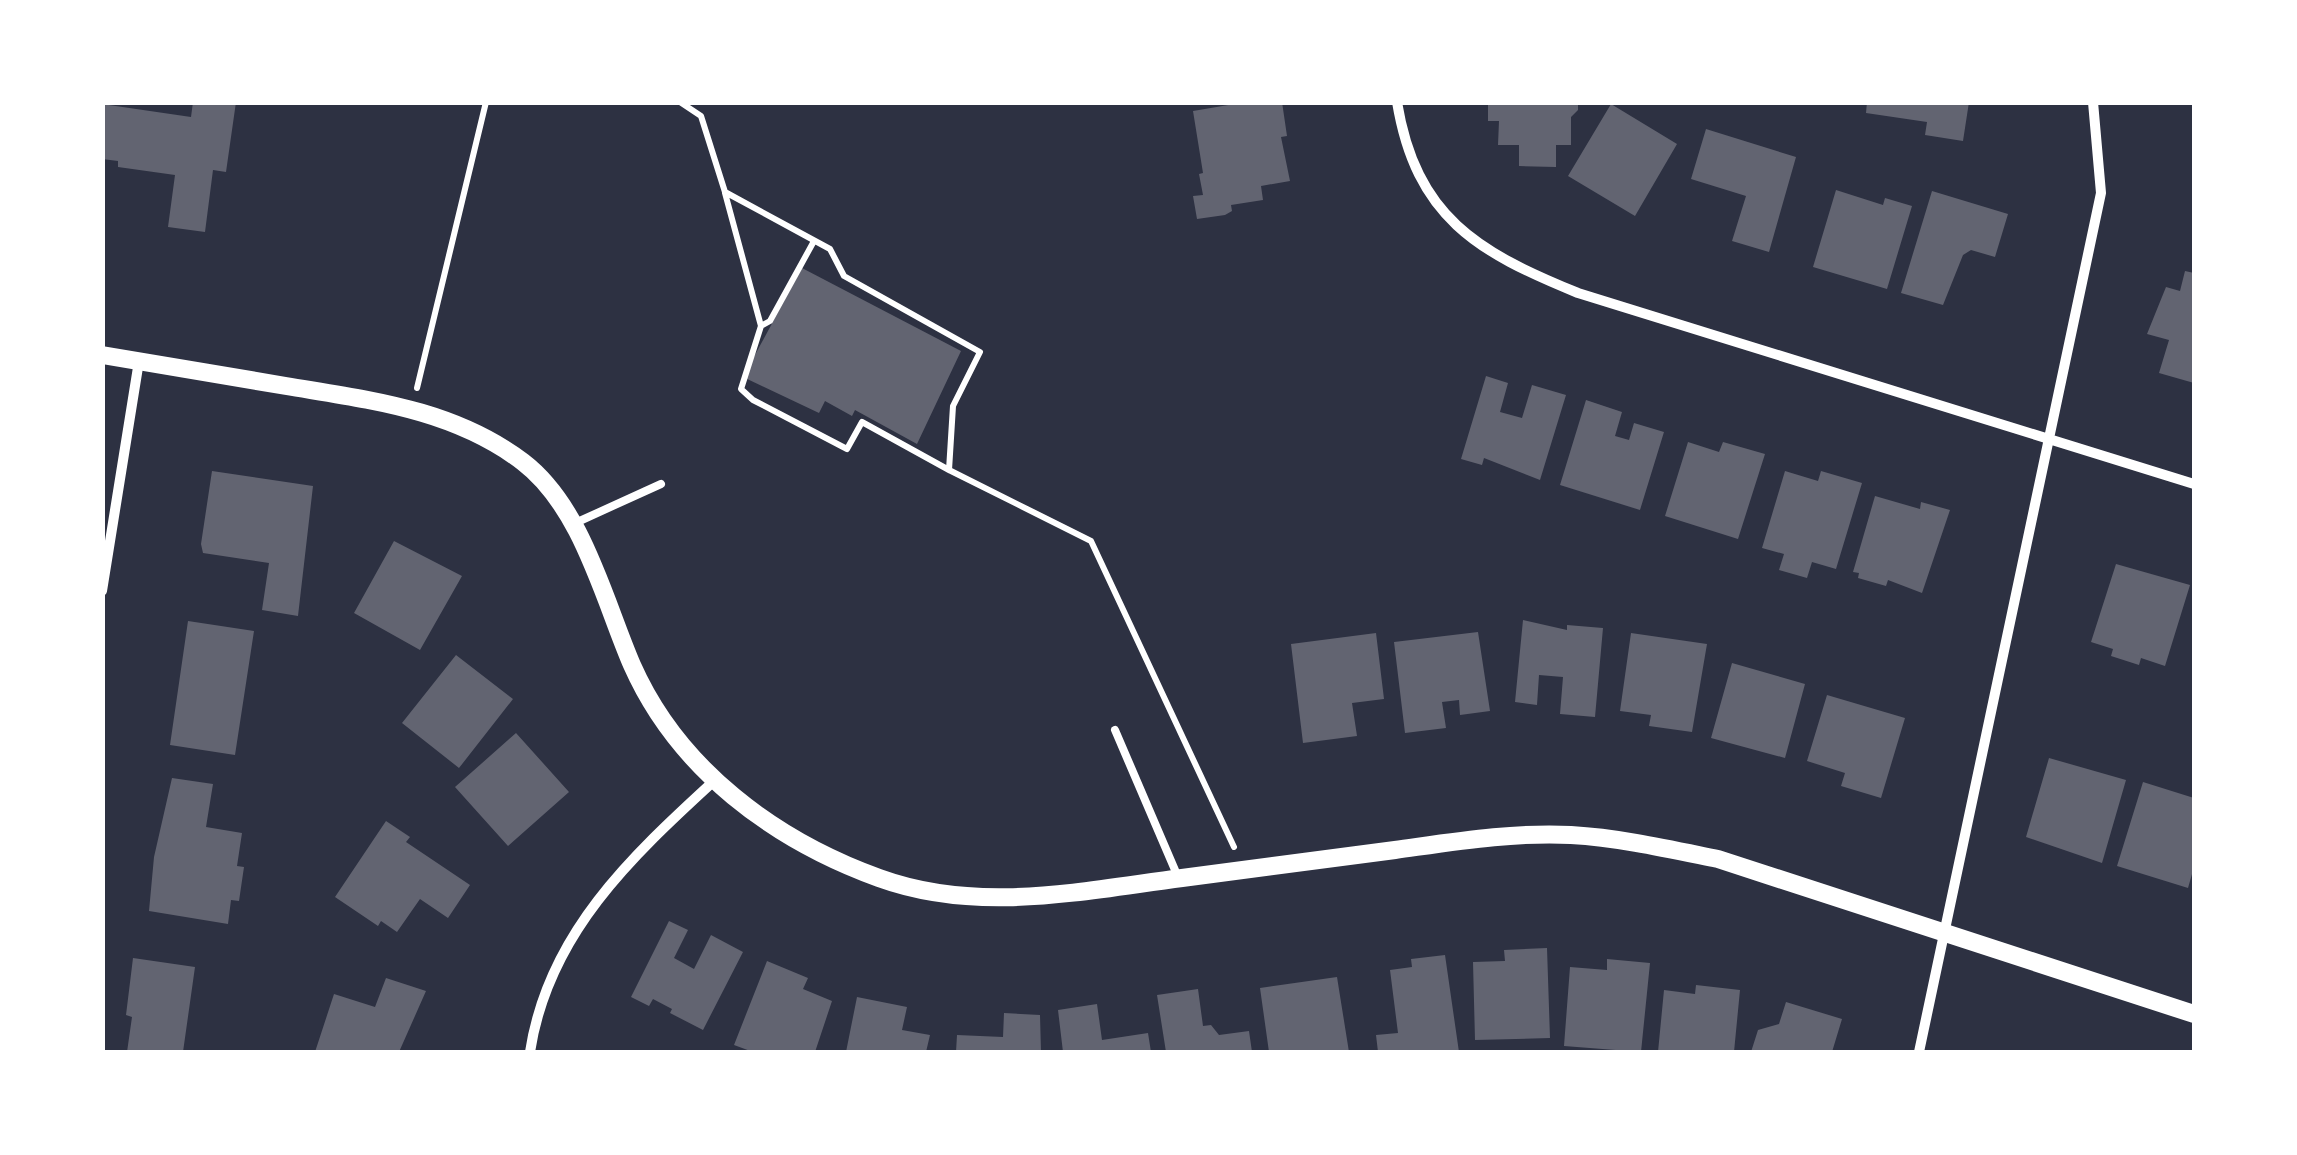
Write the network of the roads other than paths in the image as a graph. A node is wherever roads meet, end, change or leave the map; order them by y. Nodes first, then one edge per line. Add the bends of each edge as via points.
1 (1397, 102) edge
2 (2093, 102) edge
3 (102, 355) edge
4 (139, 361) junction
5 (2048, 436) junction
6 (661, 484) dead end
7 (2194, 484) edge
8 (573, 524) junction
9 (102, 591) edge
10 (1115, 730) dead end
11 (715, 780) junction
12 (1179, 878) junction
13 (1946, 933) junction
14 (2194, 1014) edge
15 (530, 1052) edge
16 (1919, 1052) edge

1 - 5 street via 1405,148 1432,202 1516,268 1578,293
2 - 5 street via 2101,193
3 - 4 street
4 - 8 street via 412,408 461,426 526,464
4 - 9 street
5 - 7 street
5 - 13 street
6 - 8 lane
8 - 11 street via 634,668 674,735
10 - 12 lane
11 - 12 street via 756,817 824,857 945,895 1080,894
11 - 15 street via 612,879 578,924 551,974
12 - 13 street via 1458,842 1569,835 1718,859
13 - 14 street
13 - 16 street

